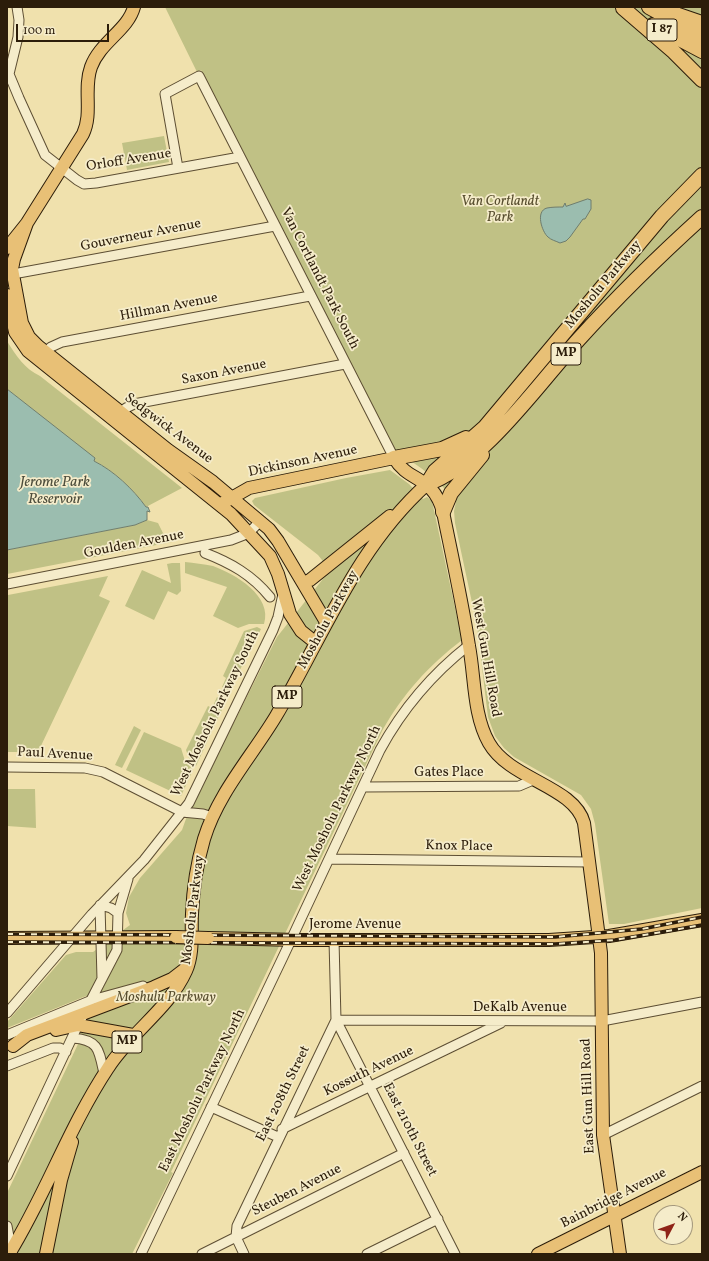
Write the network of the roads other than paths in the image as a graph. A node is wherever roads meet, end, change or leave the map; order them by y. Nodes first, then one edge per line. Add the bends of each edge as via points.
1 (16, 7) edge
2 (134, 7) edge
3 (623, 7) edge
4 (649, 7) edge
5 (658, 7) edge
6 (702, 23) edge
7 (702, 36) edge
8 (702, 51) edge
9 (8, 74) edge
10 (702, 80) edge
11 (240, 157) junction
12 (178, 168) junction
13 (62, 169) junction
14 (702, 175) edge
15 (702, 217) edge
16 (27, 223) junction
17 (275, 226) junction
18 (7, 248) edge
19 (11, 265) edge
20 (7, 295) edge
21 (310, 296) junction
22 (41, 355) junction
23 (345, 364) junction
24 (118, 416) junction
25 (490, 431) junction
26 (394, 458) junction
27 (427, 484) junction
28 (226, 501) junction
29 (401, 509) junction
30 (443, 512) junction
31 (260, 521) junction
32 (249, 533) junction
33 (205, 553) dead end
34 (303, 583) junction
35 (7, 584) edge
36 (283, 594) junction
37 (270, 597) dead end
38 (326, 622) junction
39 (316, 643) junction
40 (470, 645) junction
41 (7, 767) edge
42 (534, 780) junction
43 (364, 787) junction
44 (182, 812) junction
45 (212, 817) junction
46 (329, 859) junction
47 (589, 862) junction
48 (129, 875) junction
49 (100, 905) junction
50 (118, 913) junction
51 (702, 920) edge
52 (600, 937) junction
53 (7, 938) edge
54 (118, 938) junction
55 (72, 939) junction
56 (100, 939) junction
57 (291, 940) junction
58 (334, 940) junction
59 (188, 967) junction
60 (102, 980) junction
61 (166, 982) junction
62 (92, 1000) junction
63 (702, 1002) edge
64 (86, 1012) junction
65 (7, 1013) edge
66 (336, 1020) junction
67 (602, 1021) junction
68 (473, 1022) junction
69 (503, 1022) junction
70 (78, 1025) junction
71 (133, 1035) junction
72 (72, 1038) junction
73 (467, 1039) junction
74 (9, 1043) edge
75 (66, 1052) junction
76 (7, 1066) edge
77 (104, 1074) junction
78 (702, 1086) edge
79 (371, 1087) junction
80 (211, 1108) junction
81 (76, 1125) junction
82 (280, 1133) junction
83 (603, 1135) junction
84 (404, 1153) junction
85 (702, 1172) edge
86 (7, 1176) edge
87 (614, 1216) junction
88 (438, 1219) junction
89 (7, 1226) edge
90 (236, 1237) junction
91 (11, 1253) edge
92 (46, 1254) edge
93 (141, 1254) edge
94 (202, 1254) edge
95 (244, 1254) edge
96 (367, 1254) edge
97 (455, 1254) edge
98 (538, 1254) edge
99 (620, 1254) edge

1 - 9 street, Orloff Avenue via 19,20 18,37
2 - 13 main road via 126,22 102,47 93,62 87,84 87,124
3 - 8 highway, I 87
3 - 10 highway
4 - 7 highway, I 87
5 - 6 highway
9 - 13 street, Orloff Avenue via 45,155
11 - 12 street, Orloff Avenue
11 - 12 street, Van Cortlandt Park South via 198,76 165,94
11 - 17 street, Van Cortlandt Park South
12 - 13 street, Orloff Avenue via 88,184 77,180
13 - 16 main road
14 - 25 highway, Mosholu Parkway / MP via 662,216
15 - 25 highway, Mosholu Parkway / MP via 648,268
16 - 18 main road
16 - 19 main road
17 - 19 street, Gouverneur Avenue
17 - 21 street, Van Cortlandt Park South
19 - 22 main road, Sedgwick Avenue via 24,328
20 - 22 main road, Sedgwick Avenue via 15,332 25,348
21 - 22 street, Hillman Avenue via 65,341
21 - 23 street, Van Cortlandt Park South
22 - 24 main road, Sedgwick Avenue
23 - 24 street, Saxon Avenue via 134,404
23 - 26 street, Van Cortlandt Park South
24 - 28 main road, Sedgwick Avenue
25 - 26 highway via 447,447
25 - 27 highway, Mosholu Parkway / MP via 471,457 442,479
25 - 30 highway via 486,450 451,493
26 - 27 main road, Van Cortlandt Park South
26 - 28 main road, Dickinson Avenue via 249,488
27 - 29 main road, Mosholu Parkway / MP
27 - 30 main road, West Gun Hill Road via 437,494
28 - 31 main road, Sedgwick Avenue
28 - 32 main road, Sedgwick Avenue
29 - 34 main road
29 - 38 main road, Mosholu Parkway / MP via 353,574
30 - 40 main road, West Gun Hill Road
31 - 32 street, Goulden Avenue
31 - 34 main road, Sedgwick Avenue via 275,537
32 - 35 street, Goulden Avenue via 226,541
32 - 36 main road, Sedgwick Avenue via 273,561
33 - 37 street via 227,561 253,578
34 - 38 main road, Sedgwick Avenue
36 - 39 main road, Sedgwick Avenue via 296,624
36 - 44 street, West Mosholu Parkway South via 270,637 189,803
38 - 39 main road, Mosholu Parkway / MP
39 - 45 main road, Mosholu Parkway / MP via 275,718
40 - 42 main road, West Gun Hill Road via 478,713 483,731 500,758
40 - 43 street, West Mosholu Parkway North via 441,669 402,712 380,750
41 - 44 street, Paul Avenue via 85,768 103,772
42 - 43 street, Gates Place via 519,786
42 - 47 main road, West Gun Hill Road via 568,800 578,809 584,827
43 - 46 street, West Mosholu Parkway North
44 - 45 street, Paul Avenue
44 - 48 street, West Mosholu Parkway South via 174,825
45 - 59 main road, Mosholu Parkway / MP via 204,840 192,901 191,954
46 - 47 street, Knox Place
46 - 57 street, West Mosholu Parkway North
47 - 52 main road, West Gun Hill Road
48 - 49 street, West Mosholu Parkway South
48 - 50 street, West Mosholu Parkway South
49 - 50 street
49 - 55 street, West Mosholu Parkway South
49 - 56 street
50 - 54 street, West Mosholu Parkway South
51 - 52 main road, Jerome Avenue
52 - 58 main road, Jerome Avenue via 549,940
52 - 67 main road, East Gun Hill Road
53 - 55 main road, Jerome Avenue
54 - 56 main road, Jerome Avenue
54 - 57 main road, Jerome Avenue, bridge
54 - 60 street, West Mosholu Parkway South via 117,950
55 - 56 main road, Jerome Avenue
55 - 65 street, West Mosholu Parkway South
56 - 60 street
57 - 58 main road, Jerome Avenue
57 - 80 street, East Mosholu Parkway North
58 - 66 street, East 208th Street
59 - 61 main road
59 - 71 main road, Mosholu Parkway / MP via 174,992
60 - 62 street, West Mosholu Parkway South
61 - 62 street
61 - 64 main road
62 - 64 street, West Mosholu Parkway South
62 - 74 street
63 - 67 street, DeKalb Avenue
64 - 70 street, West Mosholu Parkway South
64 - 74 main road
66 - 68 street, DeKalb Avenue
66 - 79 street, East 210th Street
66 - 82 street, East 208th Street
67 - 69 street, DeKalb Avenue
67 - 83 main road, East Gun Hill Road
68 - 69 street, DeKalb Avenue
68 - 73 street via 471,1034
69 - 73 street, Kossuth Avenue
70 - 71 main road
70 - 72 street, West Mosholu Parkway South
70 - 74 main road
71 - 77 main road, Mosholu Parkway / MP
72 - 75 street, West Mosholu Parkway South
72 - 77 street via 87,1039 95,1044
73 - 79 street, Kossuth Avenue
75 - 76 street via 60,1048 53,1048
75 - 86 street, West Mosholu Parkway South
77 - 81 main road, Mosholu Parkway / MP
78 - 83 street
79 - 82 street, Kossuth Avenue
79 - 84 street, East 210th Street
80 - 82 street
80 - 93 street, East Mosholu Parkway North
81 - 91 main road, Mosholu Parkway / MP
81 - 92 main road, Mosholu Parkway / MP via 61,1180
82 - 90 street, East 208th Street via 237,1226
83 - 87 main road, East Gun Hill Road
84 - 88 street, East 210th Street
84 - 90 street, Steuben Avenue
85 - 87 main road, Bainbridge Avenue
87 - 98 main road, Bainbridge Avenue
87 - 99 main road, East Gun Hill Road
88 - 96 street
88 - 97 street, East 210th Street
89 - 91 street
90 - 94 street, Steuben Avenue
90 - 95 street

